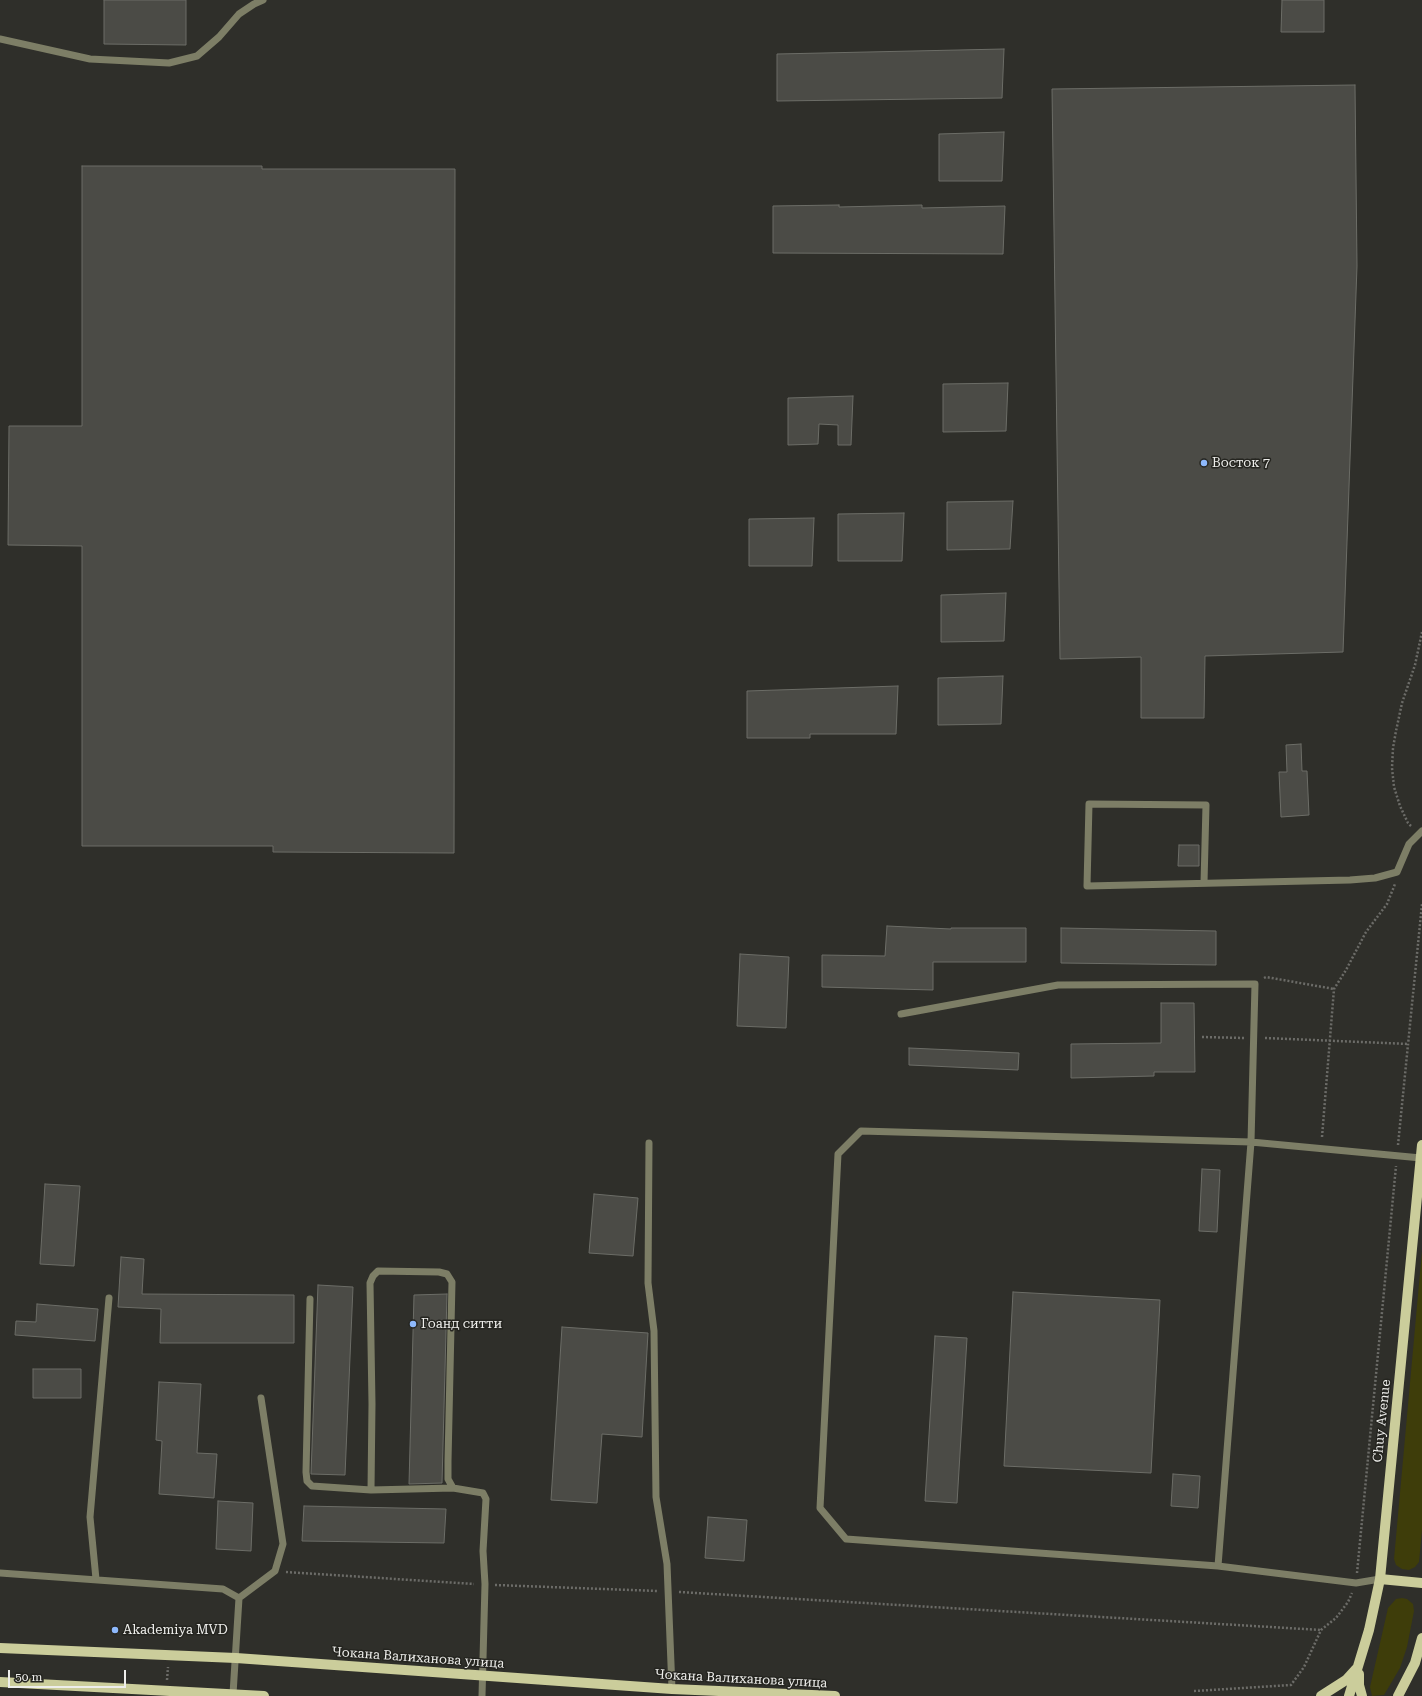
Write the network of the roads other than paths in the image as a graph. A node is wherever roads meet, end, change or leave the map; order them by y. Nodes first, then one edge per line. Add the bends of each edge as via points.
1 (263, 0) edge
2 (0, 40) edge
3 (1421, 832) edge
4 (1204, 883) junction
5 (901, 1014) dead end
6 (1251, 1142) junction
7 (649, 1143) dead end
8 (1422, 1145) edge
9 (1421, 1158) edge
10 (109, 1298) dead end
11 (310, 1299) dead end
12 (261, 1398) dead end
13 (453, 1488) junction
14 (372, 1490) junction
15 (1218, 1566) junction
16 (0, 1573) edge
17 (96, 1579) junction
18 (1380, 1579) junction
19 (1422, 1583) edge
20 (239, 1598) junction
21 (1422, 1638) edge
22 (0, 1648) edge
23 (236, 1658) junction
24 (1358, 1666) junction
25 (484, 1676) junction
26 (0, 1682) edge
27 (672, 1689) junction
28 (233, 1694) junction
29 (264, 1696) edge
30 (482, 1696) edge
31 (835, 1696) edge
32 (1321, 1696) edge
33 (1349, 1696) edge
34 (1362, 1696) edge
35 (1398, 1696) edge

1 - 2 lane via 239,14 220,37 197,56 169,63 90,59
3 - 4 lane via 1409,844 1397,872 1375,878
4 - 4 lane via 1087,886 1089,804 1206,805
5 - 6 lane via 1058,985 1255,984
6 - 9 lane
6 - 15 lane
6 - 15 lane via 861,1131 838,1154 820,1508 846,1539
7 - 27 lane via 648,1283 654,1331 656,1497 667,1564
8 - 9 main road, Chuy Avenue
9 - 18 main road, Chuy Avenue
10 - 17 lane via 90,1517
11 - 14 lane via 307,1481 312,1486
12 - 20 lane via 283,1544 275,1571
13 - 14 lane
13 - 14 lane via 448,1479 452,1282 447,1274 439,1272 378,1271 372,1276 370,1283
13 - 25 lane via 483,1493 486,1499 483,1551
15 - 18 lane via 1356,1583
16 - 17 lane
17 - 20 lane via 223,1589
18 - 19 main road
18 - 24 main road, Chuy Avenue
20 - 23 lane
21 - 35 main road via 1415,1663
22 - 23 main road, Чокана Валиханова улица
23 - 25 main road, Чокана Валиханова улица
23 - 28 lane
24 - 32 main road via 1346,1680
24 - 33 main road, Chuy Avenue
24 - 34 main road
25 - 27 main road, Чокана Валиханова улица
25 - 30 lane
26 - 28 main road
27 - 31 main road, Чокана Валиханова улица
28 - 29 main road

